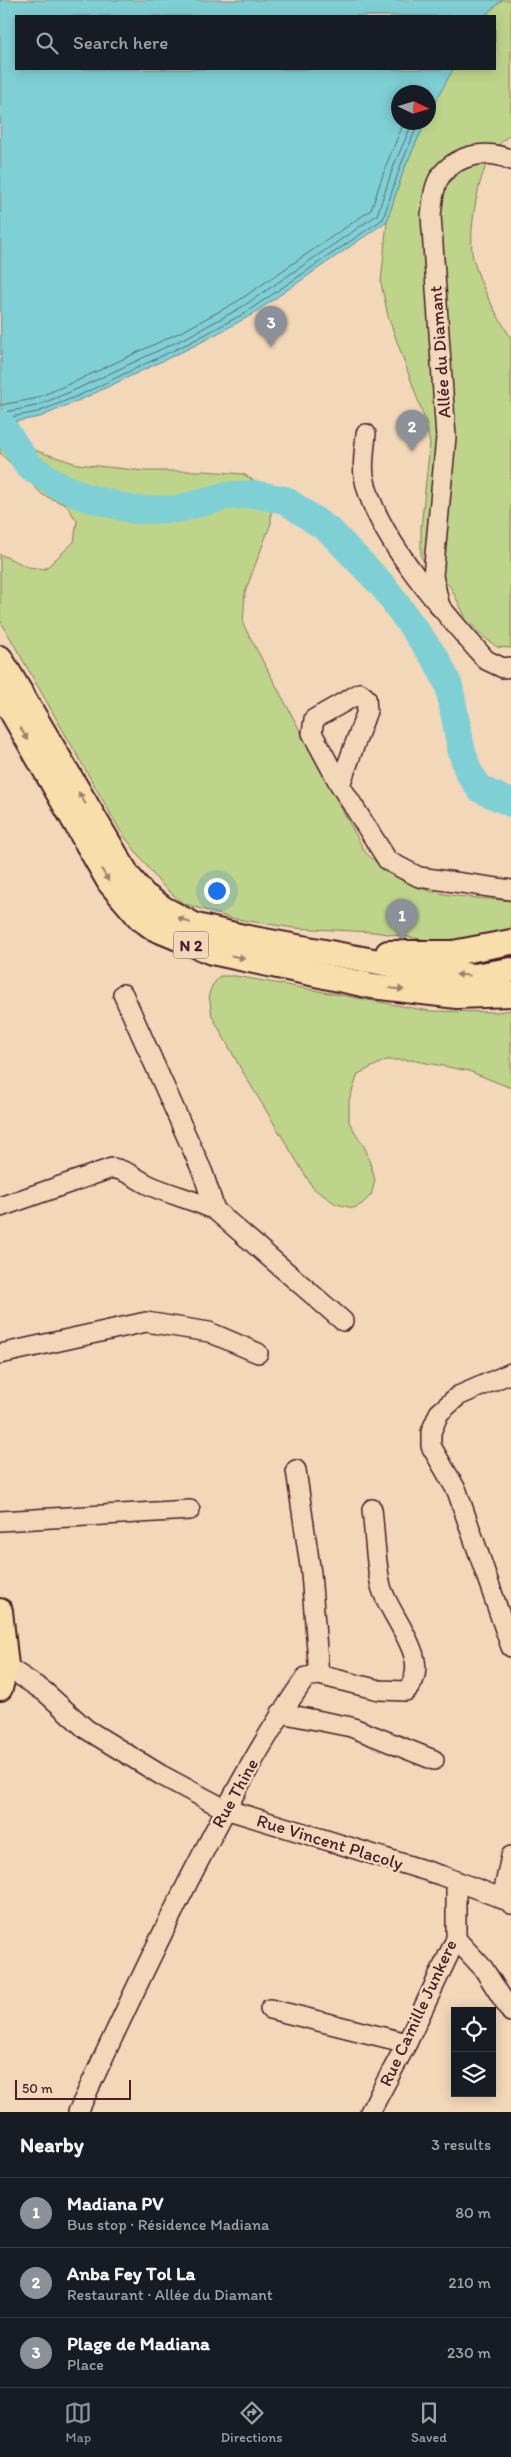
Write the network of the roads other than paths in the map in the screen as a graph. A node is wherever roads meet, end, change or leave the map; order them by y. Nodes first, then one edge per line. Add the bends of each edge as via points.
1 (511, 160) edge
2 (366, 434) dead end
3 (440, 607) junction
4 (0, 658) edge
5 (511, 666) edge
6 (0, 691) edge
7 (340, 785) dead end
8 (511, 890) edge
9 (511, 942) edge
10 (334, 952) junction
11 (511, 970) edge
12 (123, 994) dead end
13 (511, 994) edge
14 (0, 1207) edge
15 (215, 1210) junction
16 (343, 1321) dead end
17 (258, 1353) dead end
18 (0, 1354) edge
19 (511, 1373) edge
20 (296, 1470) dead end
21 (372, 1509) dead end
22 (190, 1510) dead end
23 (0, 1522) edge
24 (0, 1611) edge
25 (511, 1647) edge
26 (320, 1675) junction
27 (3, 1677) edge
28 (281, 1713) junction
29 (434, 1760) dead end
30 (225, 1810) junction
31 (511, 1856) edge
32 (456, 1881) junction
33 (508, 1901) edge
34 (456, 1939) junction
35 (270, 2009) dead end
36 (511, 2012) edge
37 (407, 2043) junction
38 (78, 2112) edge
39 (370, 2112) edge

1 - 3 street, Allée du Diamant via 489,154 469,156 441,174 434,190 431,216 446,437 433,576
2 - 3 street via 364,475 375,506 413,572
3 - 5 street via 486,660 503,668
10 -> 4 main road, N 2 via 196,926 144,895 128,876
6 -> 13 main road, N 2 via 110,883 140,918 154,928 212,952 372,986 457,996
7 - 8 street via 383,855 404,871 452,883
9 - 10 main road via 453,953
11 -> 10 main road, N 2 via 474,976 433,972
12 - 15 street via 203,1173
14 - 15 street via 112,1168
15 - 16 street
17 - 18 street via 209,1332 146,1322
19 - 25 street via 458,1396 439,1413 431,1432 431,1446 457,1491
20 - 26 street via 311,1573
21 - 26 street via 381,1587 412,1647 415,1680 406,1691 379,1690
22 - 23 street
24 - 27 main road
26 - 28 street, Rue Thine via 306,1677
27 - 30 street, Rue Vincent Placoly via 45,1692 86,1729
28 - 29 street via 351,1728
28 - 30 street, Rue Thine
30 - 32 street, Rue Vincent Placoly
30 - 38 street, Rue Thine via 126,2006
31 - 33 street
32 - 33 street, Rue Vincent Placoly
32 - 34 street, Rue Camille Junkere
34 - 36 street via 483,1968
34 - 37 street, Rue Camille Junkere
35 - 37 street
37 - 39 street, Rue Camille Junkere

